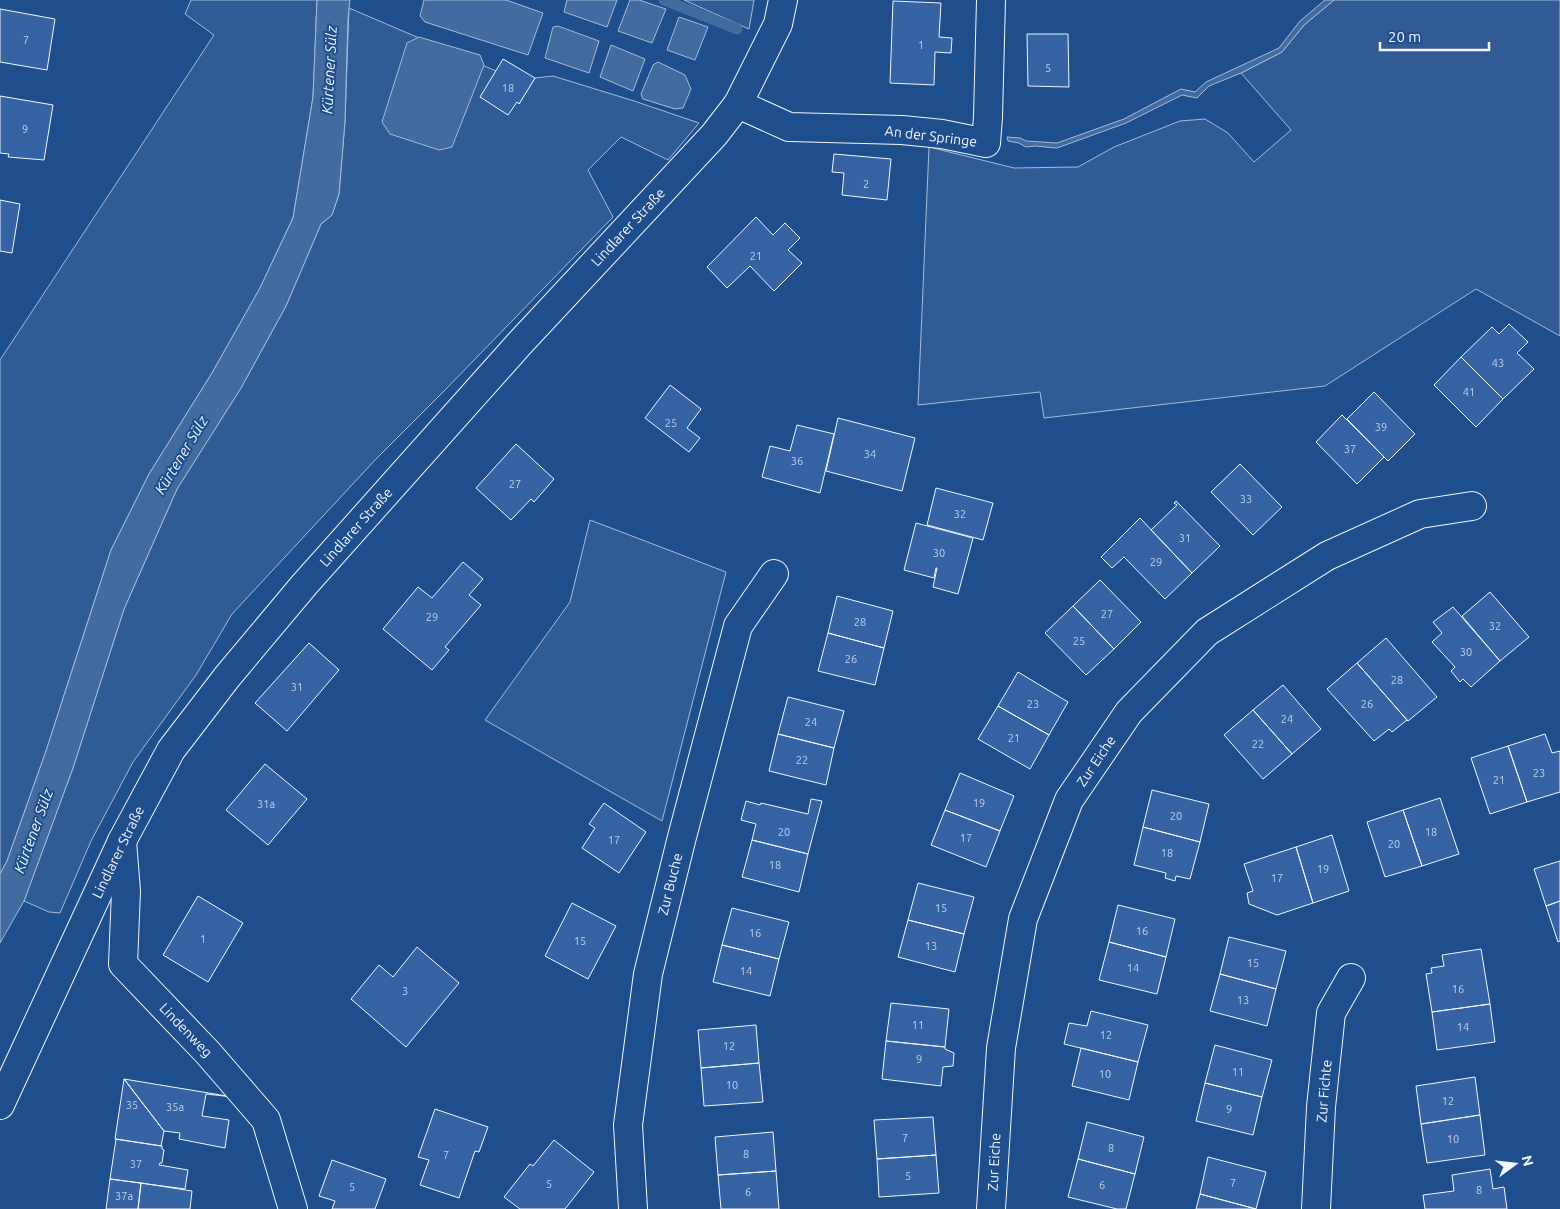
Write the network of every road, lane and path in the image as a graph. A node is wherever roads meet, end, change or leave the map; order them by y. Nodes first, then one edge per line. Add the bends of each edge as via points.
1 (784, 0) edge
2 (991, 0) edge
3 (738, 104) junction
4 (1472, 506) dead end
5 (774, 574) dead end
6 (122, 841) junction
7 (1351, 978) dead end
8 (0, 1105) edge
9 (293, 1209) edge
10 (633, 1209) edge
11 (992, 1209) edge
12 (1316, 1209) edge

1 - 3 street, Lindlarer Straße via 778,24
2 - 3 street, An der Springe via 986,143 902,130 789,127
3 - 6 street, Lindlarer Straße via 714,135 520,343 304,585 227,677 171,750
4 - 11 street, Zur Eiche via 1420,514 1327,556 1207,632 1123,720 1069,800 1023,919 1001,1048
5 - 10 street, Zur Buche via 738,626 648,974 628,1125
6 - 8 street, Lindlarer Straße
6 - 9 street, Lindenweg via 126,891 123,964 208,1053 266,1120
7 - 12 street, Zur Fichte via 1331,1013 1321,1107

